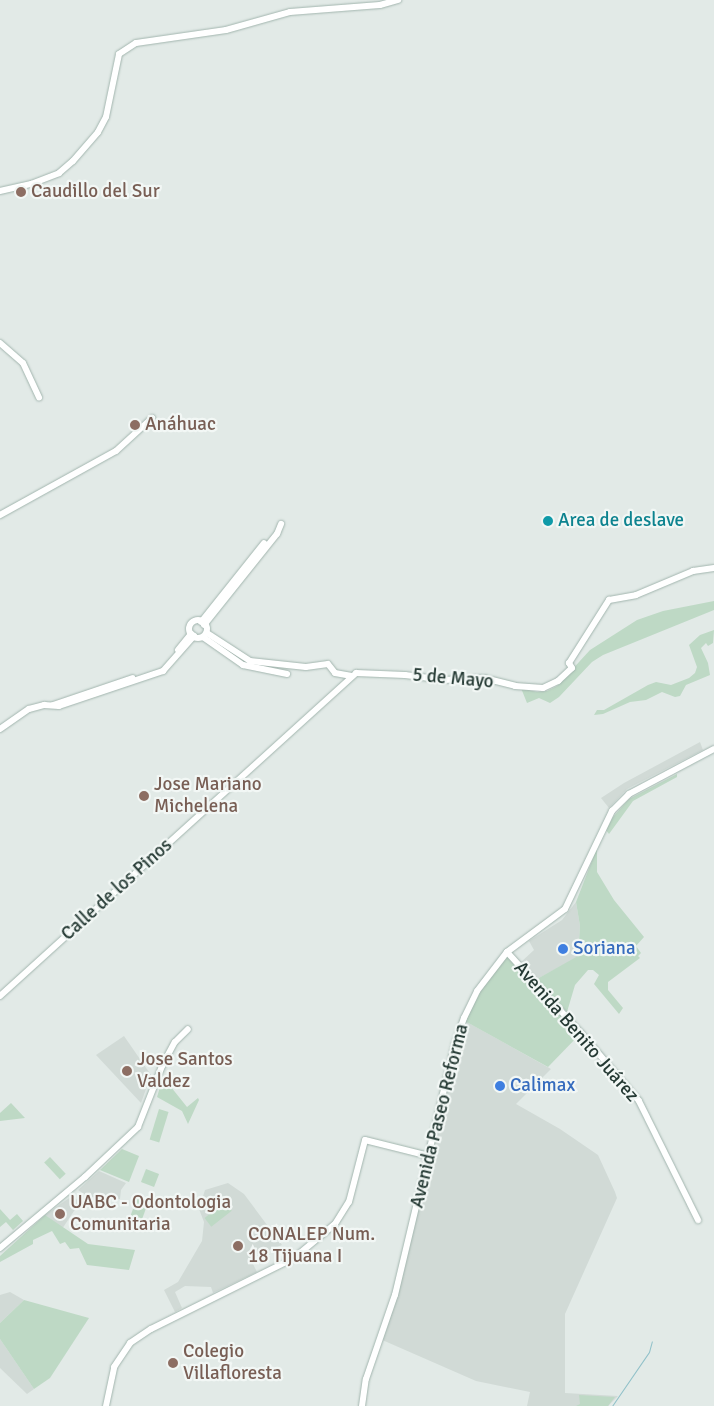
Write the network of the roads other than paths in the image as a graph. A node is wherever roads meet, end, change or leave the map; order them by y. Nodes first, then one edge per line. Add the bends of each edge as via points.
1 (398, 0) edge
2 (0, 191) edge
3 (0, 343) edge
4 (39, 398) dead end
5 (152, 418) dead end
6 (0, 515) edge
7 (279, 527) dead end
8 (714, 568) edge
9 (203, 624) junction
10 (193, 635) junction
11 (205, 635) junction
12 (287, 674) dead end
13 (354, 674) junction
14 (0, 729) edge
15 (714, 749) edge
16 (507, 952) junction
17 (0, 996) edge
18 (188, 1029) dead end
19 (429, 1156) junction
20 (698, 1220) dead end
21 (0, 1248) edge
22 (106, 1406) edge
23 (362, 1406) edge

1 - 2 street via 380,5 290,12 226,30 136,43 119,54 106,117 98,132 73,161 59,173
3 - 4 street via 23,363
5 - 6 street via 116,451
7 - 9 street
8 - 13 street, 5 de Mayo via 693,571 636,595 609,600 570,666 550,686 538,689 484,678 444,680
9 - 10 street via 190,623 188,628
9 - 11 street
10 - 11 street
10 - 14 street via 163,671 53,705 29,709
11 - 12 street via 243,665
11 - 13 street via 250,662 306,667 328,664 335,673
13 - 17 street, Calle de los Pinos
15 - 16 street, Avenida Paseo Reforma via 629,794 604,824 565,909
16 - 19 street, Avenida Paseo Reforma via 477,991 464,1018
16 - 20 street, Avenida Benito Juárez via 633,1093
18 - 21 street via 175,1042 162,1066 138,1127
19 - 22 street via 365,1140 349,1202 335,1224 294,1258 151,1329 130,1343 114,1367
19 - 23 street, Avenida Paseo Reforma via 395,1295 366,1379

